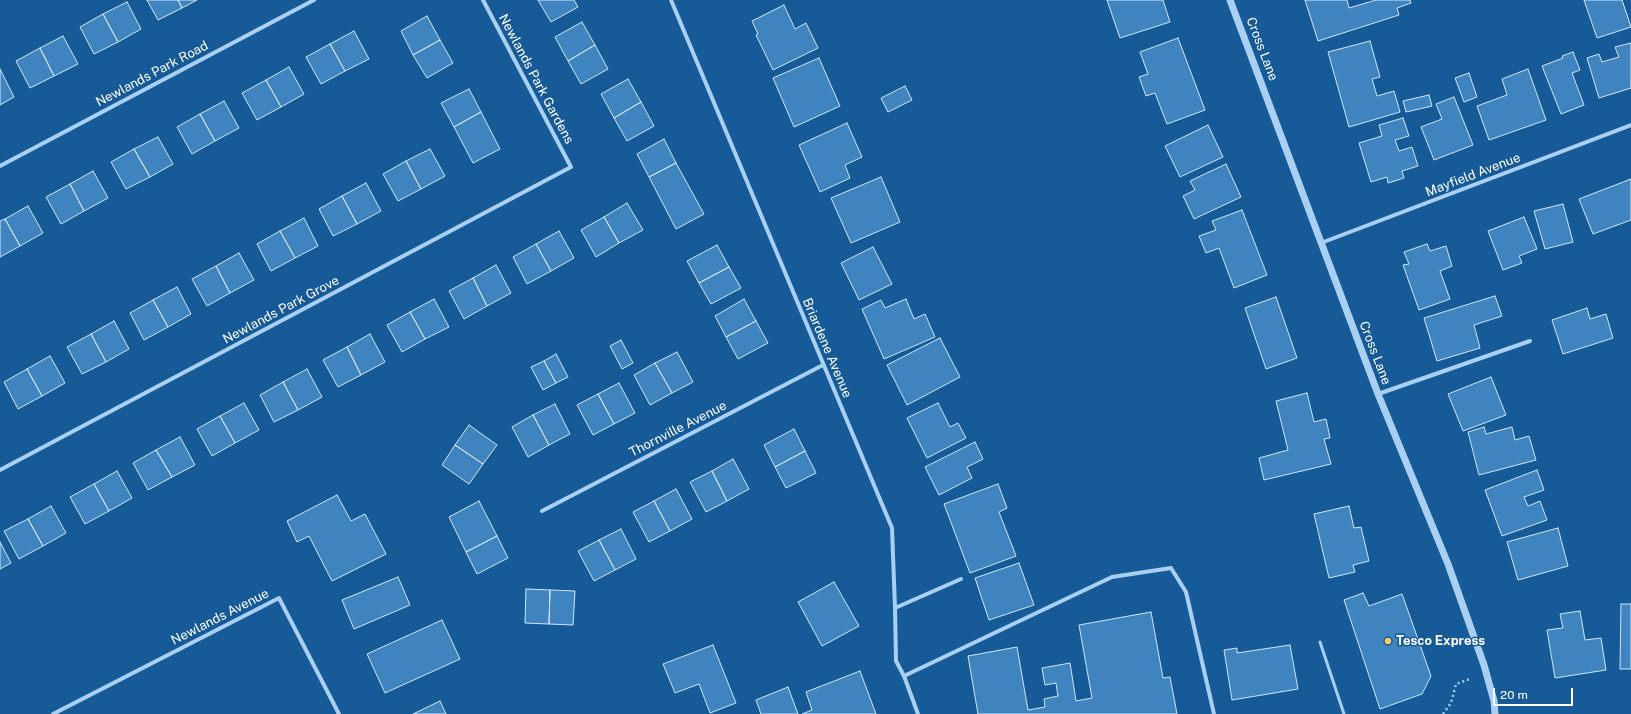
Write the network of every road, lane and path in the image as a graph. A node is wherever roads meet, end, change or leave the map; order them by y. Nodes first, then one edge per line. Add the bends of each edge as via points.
1 (314, 0) edge
2 (483, 0) edge
3 (671, 0) edge
4 (1230, 0) edge
5 (1631, 125) edge
6 (0, 166) edge
7 (571, 167) joint
8 (1321, 243) junction
9 (1530, 341) dead end
10 (823, 365) junction
11 (1378, 394) junction
12 (0, 470) edge
13 (542, 511) dead end
14 (961, 580) dead end
15 (895, 608) junction
16 (1320, 642) dead end
17 (904, 676) junction
18 (1487, 676) junction
19 (53, 714) edge
20 (339, 714) edge
21 (918, 714) edge
22 (1214, 714) edge
23 (1344, 714) edge
24 (1444, 714) edge
25 (1495, 714) edge

1 - 6 street, Newlands Park Road
2 - 7 street, Newlands Park Gardens
3 - 10 street, Briardene Avenue
4 - 8 street, Cross Lane
5 - 8 street, Mayfield Avenue
7 - 12 street, Newlands Park Grove
8 - 11 street, Cross Lane
9 - 11 street
10 - 13 street, Thornville Avenue
10 - 15 street, Briardene Avenue via 892,528
11 - 18 street, Cross Lane via 1448,564
14 - 15 street
15 - 17 street, Briardene Avenue via 896,661
16 - 23 lane
17 - 21 street, Briardene Avenue
17 - 22 street via 1112,578 1171,568 1186,592
18 - 24 path via 1456,684 1451,703
18 - 25 street, Cross Lane
19 - 20 street, Newlands Avenue via 279,598

